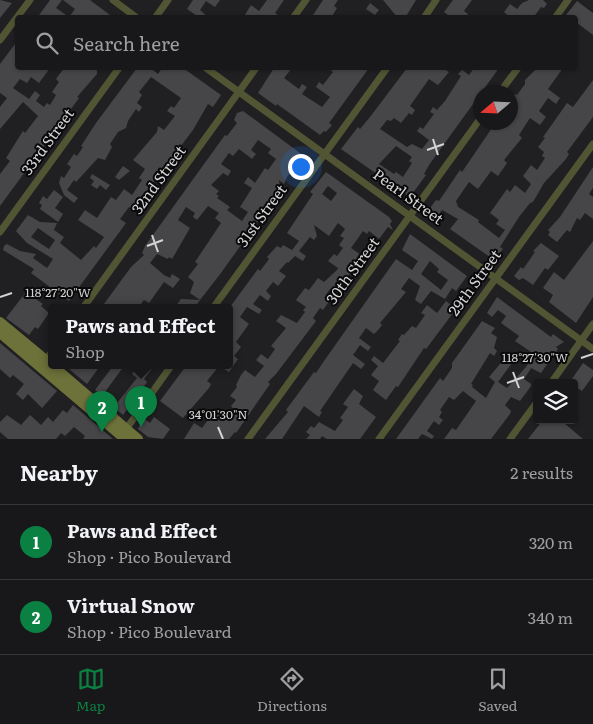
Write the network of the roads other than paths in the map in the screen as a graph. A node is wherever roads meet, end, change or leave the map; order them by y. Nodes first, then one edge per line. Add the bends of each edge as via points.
1 (30, 0) edge
2 (113, 0) edge
3 (168, 0) edge
4 (306, 0) edge
5 (436, 0) edge
6 (568, 0) edge
7 (19, 15) edge
8 (133, 15) edge
9 (158, 15) edge
10 (295, 15) edge
11 (426, 15) edge
12 (557, 15) edge
13 (15, 20) edge
14 (0, 40) edge
15 (118, 70) edge
16 (209, 70) edge
17 (255, 70) edge
18 (386, 70) edge
19 (516, 70) edge
20 (505, 85) edge
21 (239, 92) junction
22 (473, 129) edge
23 (593, 144) edge
24 (324, 153) junction
25 (410, 215) junction
26 (0, 232) edge
27 (496, 278) junction
28 (86, 304) edge
29 (216, 304) edge
30 (0, 322) edge
31 (593, 324) edge
32 (0, 333) edge
33 (581, 341) junction
34 (593, 349) edge
35 (48, 361) edge
36 (48, 361) edge
37 (56, 369) edge
38 (169, 369) edge
39 (554, 379) edge
40 (533, 407) edge
41 (124, 435) edge
42 (138, 439) edge
43 (248, 439) edge
44 (380, 439) edge
45 (510, 439) edge

1 - 7 street
2 - 8 street
3 - 9 street
4 - 10 street
5 - 11 street
6 - 12 street
13 - 14 street
15 - 26 street, 33rd Street
16 - 21 street, Pearl Street
17 - 21 street, 32nd Street
18 - 24 street, 31st Street
19 - 20 street
21 - 24 street, Pearl Street
21 - 28 street, 32nd Street
22 - 25 street, 30th Street
23 - 27 street, 29th Street
24 - 25 street, Pearl Street
24 - 29 street, 31st Street
25 - 27 street, Pearl Street
25 - 43 street, 30th Street
27 - 33 street, Pearl Street
27 - 44 street, 29th Street
30 - 35 main road
31 - 33 street
32 - 36 main road
33 - 34 street, Pearl Street
33 - 39 street
37 - 41 main road
38 - 41 street
40 - 45 street
41 - 42 main road

